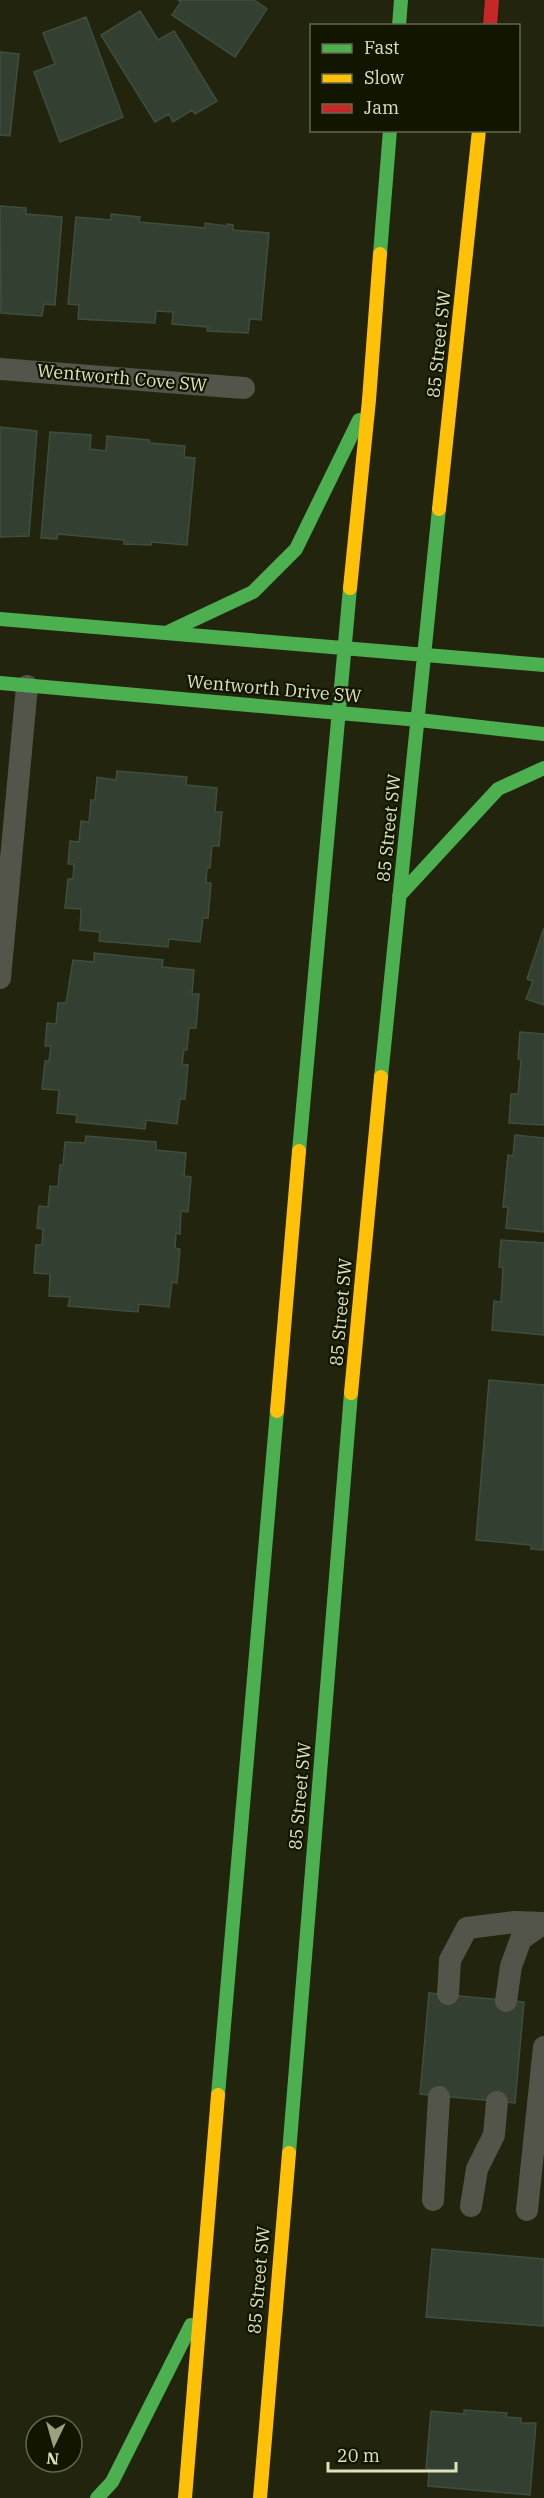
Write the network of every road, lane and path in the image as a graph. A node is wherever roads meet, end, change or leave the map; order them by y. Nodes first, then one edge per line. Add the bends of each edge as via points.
1 (400, 0) edge
2 (492, 0) edge
3 (399, 24) edge
4 (490, 24) edge
5 (390, 132) edge
6 (479, 132) edge
7 (0, 369) edge
8 (244, 388) dead end
9 (369, 400) junction
10 (0, 619) edge
11 (168, 632) junction
12 (345, 646) junction
13 (425, 653) junction
14 (544, 665) edge
15 (0, 683) edge
16 (27, 686) junction
17 (337, 713) junction
18 (419, 720) junction
19 (544, 735) edge
20 (544, 768) edge
21 (399, 896) junction
22 (0, 978) edge
23 (544, 1923) edge
24 (448, 1994) dead end
25 (506, 2001) dead end
26 (544, 2047) edge
27 (439, 2097) dead end
28 (497, 2102) dead end
29 (433, 2200) dead end
30 (471, 2206) dead end
31 (527, 2210) dead end
32 (199, 2310) junction
33 (97, 2498) edge
34 (185, 2498) edge
35 (260, 2498) edge

1 - 3 main road
2 - 4 main road
5 - 9 main road
6 - 13 main road, 85 Street SW
7 - 8 lane, Wentworth Cove SW
9 - 11 main road via 296,549 253,592
9 - 12 main road
10 - 11 main road
11 - 12 main road
12 - 13 main road
12 - 17 main road
13 - 14 main road
13 - 18 main road, 85 Street SW
15 - 16 main road, Wentworth Drive SW
16 - 17 main road, Wentworth Drive SW
16 - 22 lane
17 - 18 main road, Wentworth Drive SW
17 - 32 main road
18 - 19 main road, Wentworth Drive SW
18 - 21 main road, 85 Street SW
20 - 21 main road via 498,789
21 - 35 main road, 85 Street SW via 356,1337
23 - 24 lane via 467,1928 450,1960
23 - 25 lane via 521,1939 511,1966
26 - 31 lane
27 - 29 lane
28 - 30 lane via 494,2135 477,2169
32 - 33 main road via 112,2482
32 - 34 main road

